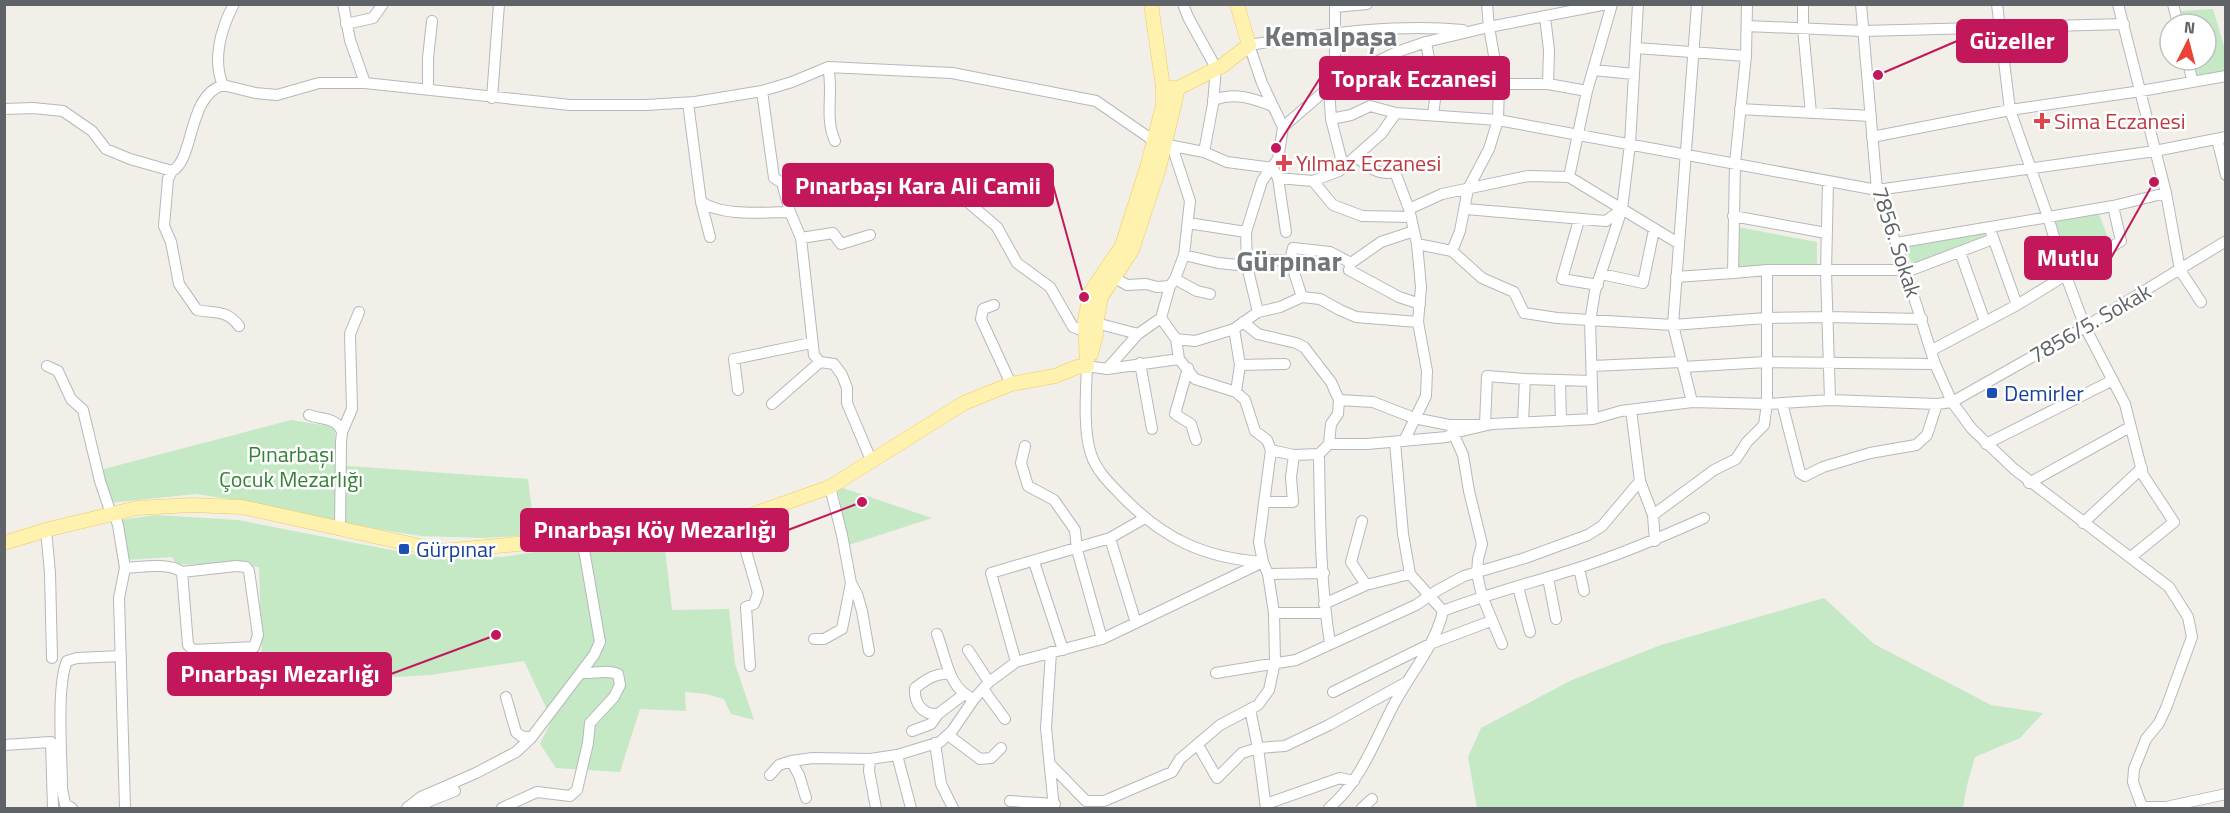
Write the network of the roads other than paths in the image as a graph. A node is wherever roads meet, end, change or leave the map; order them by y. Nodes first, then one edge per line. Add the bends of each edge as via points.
1 (234, 4) edge
2 (343, 4) edge
3 (383, 4) edge
4 (499, 4) edge
5 (1151, 4) edge
6 (1183, 4) edge
7 (1237, 4) edge
8 (1367, 4) edge
9 (1487, 4) edge
10 (1606, 4) edge
11 (1612, 4) edge
12 (1638, 4) edge
13 (1697, 4) edge
14 (1748, 4) edge
15 (1803, 4) edge
16 (1861, 4) edge
17 (1997, 4) edge
18 (2118, 4) edge
19 (1335, 6) edge
20 (1545, 17) junction
21 (432, 21) dead end
22 (346, 24) junction
23 (2124, 24) junction
24 (1747, 26) junction
25 (1489, 27) junction
26 (1999, 27) junction
27 (1803, 29) junction
28 (1472, 31) junction
29 (1863, 31) junction
30 (1335, 33) junction
31 (1426, 42) junction
32 (1249, 45) junction
33 (1636, 48) junction
34 (1693, 51) junction
35 (1746, 56) junction
36 (828, 67) junction
37 (1216, 68) junction
38 (1593, 70) junction
39 (1359, 72) junction
40 (2190, 72) edge
41 (1634, 74) junction
42 (2226, 76) edge
43 (1498, 79) junction
44 (2193, 82) junction
45 (365, 83) junction
46 (1548, 84) junction
47 (223, 85) junction
48 (1332, 85) junction
49 (1163, 87) junction
50 (1178, 88) junction
51 (428, 89) junction
52 (762, 91) junction
53 (1587, 91) junction
54 (2141, 91) junction
55 (492, 98) junction
56 (1213, 100) junction
57 (688, 103) junction
58 (1273, 106) junction
59 (1740, 109) junction
60 (4, 110) edge
61 (2010, 110) junction
62 (1396, 113) junction
63 (1811, 113) junction
64 (1433, 116) junction
65 (1871, 116) junction
66 (1332, 119) junction
67 (1498, 120) junction
68 (1283, 127) junction
69 (1580, 134) junction
70 (1872, 137) junction
71 (2221, 138) edge
72 (835, 141) dead end
73 (1163, 144) junction
74 (1630, 144) junction
75 (2155, 151) junction
76 (1204, 152) junction
77 (1685, 155) junction
78 (1356, 156) junction
79 (1735, 162) junction
80 (1343, 166) junction
81 (2031, 168) junction
82 (172, 171) junction
83 (1276, 173) junction
84 (2226, 175) edge
85 (975, 177) dead end
86 (1569, 177) junction
87 (1313, 181) junction
88 (1828, 182) junction
89 (1468, 189) junction
90 (1877, 190) junction
91 (2166, 193) junction
92 (701, 202) junction
93 (2114, 206) junction
94 (1466, 209) junction
95 (1622, 209) junction
96 (790, 212) junction
97 (1410, 213) junction
98 (1733, 216) junction
99 (2048, 217) junction
100 (1579, 220) junction
101 (1188, 223) junction
102 (1988, 226) junction
103 (1654, 230) junction
104 (1414, 231) junction
105 (1246, 232) junction
106 (1286, 232) dead end
107 (1826, 234) junction
108 (870, 235) dead end
109 (710, 237) dead end
110 (801, 238) junction
111 (1993, 239) junction
112 (2226, 241) edge
113 (1678, 243) junction
114 (1896, 243) junction
115 (1417, 244) junction
116 (1452, 251) junction
117 (1960, 252) junction
118 (1184, 255) junction
119 (1290, 260) junction
120 (1351, 263) junction
121 (1248, 266) junction
122 (1767, 270) junction
123 (2180, 270) junction
124 (1905, 271) junction
125 (1826, 272) junction
126 (1733, 273) junction
127 (1115, 275) junction
128 (2066, 276) junction
129 (1676, 277) junction
130 (1599, 280) junction
131 (1173, 283) junction
132 (1210, 294) dead end
133 (1302, 297) junction
134 (2201, 302) dead end
135 (1420, 304) junction
136 (994, 305) dead end
137 (2017, 305) junction
138 (358, 312) dead end
139 (1257, 312) junction
140 (1828, 317) junction
141 (1161, 318) junction
142 (1766, 318) junction
143 (1922, 319) junction
144 (1590, 321) junction
145 (1418, 322) junction
146 (1985, 322) junction
147 (1673, 325) junction
148 (239, 326) dead end
149 (1239, 326) junction
150 (1091, 327) junction
151 (2085, 327) junction
152 (1138, 334) junction
153 (1176, 339) junction
154 (811, 343) junction
155 (1932, 350) junction
156 (1179, 359) junction
157 (820, 362) junction
158 (1766, 362) junction
159 (1140, 363) junction
160 (1285, 364) dead end
161 (1828, 364) junction
162 (1935, 364) junction
163 (1240, 365) junction
164 (1682, 365) junction
165 (47, 366) dead end
166 (1087, 366) junction
167 (1592, 366) junction
168 (1188, 368) junction
169 (1107, 369) junction
170 (1525, 380) junction
171 (2113, 380) junction
172 (1560, 381) junction
173 (1592, 381) junction
174 (1011, 384) junction
175 (738, 390) dead end
176 (1236, 392) junction
177 (1339, 400) junction
178 (1830, 400) junction
179 (1692, 402) junction
180 (1952, 402) junction
181 (1782, 403) junction
182 (772, 404) dead end
183 (1767, 404) junction
184 (1937, 404) junction
185 (1631, 410) junction
186 (309, 415) dead end
187 (1414, 418) junction
188 (1593, 419) junction
189 (1561, 421) junction
190 (1523, 422) junction
191 (1485, 426) junction
192 (2130, 427) junction
193 (1152, 429) dead end
194 (342, 432) junction
195 (1453, 433) junction
196 (1196, 440) dead end
197 (1399, 442) junction
198 (1329, 444) junction
199 (1986, 444) junction
200 (1025, 446) dead end
201 (1271, 450) junction
202 (1319, 454) junction
203 (1294, 456) junction
204 (871, 460) junction
205 (2142, 468) junction
206 (1640, 481) junction
207 (2029, 483) junction
208 (830, 487) junction
209 (1264, 502) junction
210 (112, 514) junction
211 (1653, 515) junction
212 (1145, 518) junction
213 (1704, 518) dead end
214 (737, 520) junction
215 (1362, 521) dead end
216 (2083, 524) junction
217 (46, 530) junction
218 (340, 530) junction
219 (582, 538) junction
220 (1110, 538) junction
221 (1655, 540) junction
222 (4, 543) edge
223 (1077, 550) junction
224 (2131, 557) junction
225 (1034, 562) junction
226 (1263, 562) junction
227 (125, 568) junction
228 (1579, 568) junction
229 (1478, 571) junction
230 (182, 572) junction
231 (1324, 573) junction
232 (1268, 574) junction
233 (1410, 574) junction
234 (1548, 578) junction
235 (851, 583) junction
236 (1366, 585) junction
237 (1518, 587) junction
238 (1584, 591) dead end
239 (1430, 596) junction
240 (1482, 596) junction
241 (1325, 608) junction
242 (1443, 611) junction
243 (1274, 613) junction
244 (1556, 619) dead end
245 (1491, 621) junction
246 (1136, 623) junction
247 (1530, 632) dead end
248 (937, 634) dead end
249 (814, 639) dead end
250 (1102, 639) junction
251 (1330, 643) junction
252 (1430, 644) junction
253 (1502, 644) dead end
254 (968, 650) dead end
255 (1063, 650) junction
256 (869, 651) dead end
257 (1051, 652) junction
258 (121, 656) junction
259 (52, 658) dead end
260 (1016, 662) junction
261 (1275, 663) junction
262 (750, 666) dead end
263 (581, 673) junction
264 (950, 674) junction
265 (1216, 674) dead end
266 (1407, 682) junction
267 (986, 685) junction
268 (1333, 692) dead end
269 (506, 697) dead end
270 (969, 697) junction
271 (920, 709) junction
272 (1250, 709) junction
273 (938, 714) junction
274 (1005, 719) dead end
275 (948, 735) junction
276 (531, 738) junction
277 (935, 743) junction
278 (4, 745) edge
279 (1198, 745) junction
280 (1001, 748) dead end
281 (1258, 748) junction
282 (897, 755) junction
283 (870, 759) junction
284 (791, 761) junction
285 (1050, 764) junction
286 (770, 775) dead end
287 (1354, 781) junction
288 (455, 791) dead end
289 (2226, 794) edge
290 (806, 798) dead end
291 (1371, 799) dead end
292 (1010, 801) dead end
293 (1054, 806) edge
294 (1266, 806) edge
295 (53, 808) edge
296 (72, 808) edge
297 (125, 808) edge
298 (407, 808) edge
299 (416, 808) edge
300 (502, 808) edge
301 (876, 808) edge
302 (911, 808) edge
303 (953, 808) edge
304 (1329, 808) edge
305 (1362, 808) edge

1 - 47 street via 219,46
2 - 22 street
3 - 22 street via 373,18
4 - 55 street
5 - 49 main road
6 - 37 street
7 - 32 main road
8 - 19 street
9 - 25 street
10 - 20 street
11 - 38 street
12 - 33 street
13 - 34 street
14 - 24 street
15 - 27 street
16 - 29 street, 7856. Sokak
17 - 26 street
18 - 23 street
19 - 30 street
20 - 25 street
20 - 46 street
21 - 51 street
22 - 45 street
23 - 26 street
23 - 54 street
24 - 27 street
24 - 35 street
25 - 28 street
25 - 43 street
26 - 29 street
26 - 61 street
27 - 29 street
27 - 63 street
28 - 30 street via 1415,28
28 - 31 street
29 - 65 street, 7856. Sokak
30 - 32 street
30 - 48 street
31 - 39 street via 1365,66
31 - 43 street via 1431,69
32 - 37 main road
32 - 58 street
33 - 34 street
33 - 41 street
34 - 35 street
34 - 77 street
35 - 59 street
36 - 52 street
36 - 72 street via 830,120
36 - 73 street via 952,73 1096,101
37 - 50 main road
37 - 56 street
38 - 41 street
38 - 53 street
39 - 48 street
39 - 64 street via 1420,91 1436,92
40 - 44 street
41 - 74 street
42 - 44 street
43 - 46 street
43 - 67 street
44 - 54 street
45 - 47 street via 320,83 277,95
45 - 51 street
46 - 53 street
47 - 82 street via 216,87 202,105 183,158
48 - 66 street
48 - 68 street
49 - 50 main road
49 - 73 main road
50 - 73 main road
51 - 55 street
52 - 57 street
52 - 96 street via 774,178 782,183
53 - 69 street
54 - 61 street
54 - 75 street
55 - 57 street via 570,105
56 - 58 street via 1242,95
56 - 76 street
57 - 92 street
58 - 68 street
59 - 63 street
59 - 79 street
60 - 82 street via 63,111 92,131 106,148
61 - 70 street
61 - 81 street
62 - 64 street
62 - 66 street via 1370,106
62 - 78 street via 1381,134
63 - 65 street
64 - 67 street
65 - 70 street, 7856. Sokak
66 - 80 street
67 - 69 street
67 - 89 street via 1489,149
68 - 83 street
69 - 74 street
69 - 86 street
70 - 90 street, 7856. Sokak
71 - 75 street
71 - 84 street
73 - 76 street
73 - 101 street via 1190,201
73 - 127 main road via 1132,250
73 - 150 main road via 1122,246 1090,293 1085,320
74 - 77 street
74 - 95 street
75 - 81 street
75 - 91 street
76 - 83 street via 1227,162
77 - 79 street
77 - 113 street
78 - 80 street
78 - 97 street via 1379,172 1395,172
79 - 88 street
79 - 98 street
80 - 87 street
81 - 90 street
81 - 99 street
82 - 148 street via 164,226 179,284 197,310 224,313
83 - 87 street
83 - 105 street via 1262,181
83 - 106 street
85 - 150 street via 963,198 997,227 1017,263 1050,287 1073,327
86 - 89 street via 1528,176
86 - 95 street
87 - 97 street via 1334,205 1362,216
88 - 90 street
88 - 107 street
89 - 94 street
89 - 97 street via 1442,194
90 - 114 street, 7856. Sokak
91 - 93 street
91 - 123 street
92 - 96 street via 718,209
92 - 109 street
93 - 99 street
93 - 128 street via 2121,241
94 - 100 street
94 - 116 street
95 - 100 street via 1606,220
95 - 103 street
95 - 130 street
96 - 110 street
97 - 104 street
98 - 107 street
98 - 126 street
99 - 102 street
99 - 128 street
100 - 130 street via 1562,279
101 - 105 street
101 - 118 street
102 - 111 street
102 - 114 street
103 - 113 street
103 - 130 street via 1643,282
104 - 115 street
104 - 120 street via 1381,242
105 - 121 street
107 - 125 street
108 - 110 street via 841,244 833,233
110 - 154 street
111 - 117 street
111 - 137 street
112 - 123 street, 7856/5. Sokak
113 - 129 street
114 - 124 street, 7856. Sokak
115 - 116 street
115 - 135 street
116 - 144 street via 1482,278 1514,292 1524,314
117 - 124 street
117 - 146 street
118 - 121 street
118 - 131 street
119 - 120 street via 1293,248 1330,252
119 - 121 street via 1261,260
119 - 133 street
120 - 135 street via 1349,270
121 - 139 street
122 - 125 street
122 - 126 street
122 - 142 street
123 - 134 street
123 - 151 street, 7856/5. Sokak
124 - 125 street
124 - 143 street, 7856. Sokak
125 - 140 street
126 - 129 street
127 - 131 street via 1127,285 1157,287
127 - 150 main road via 1101,297
128 - 137 street
128 - 151 street
129 - 147 street
130 - 144 street
131 - 132 street
131 - 141 street
133 - 139 street
133 - 145 street via 1320,298 1366,319
135 - 145 street
136 - 174 street via 983,309 981,319
137 - 146 street
138 - 194 street via 350,334 352,409
139 - 149 street
140 - 142 street
140 - 143 street
140 - 161 street
141 - 152 street
141 - 153 street
142 - 147 street
142 - 158 street
143 - 155 street, 7856. Sokak
144 - 147 street
144 - 167 street
145 - 187 street via 1427,371 1426,396
146 - 155 street
147 - 164 street
149 - 153 street via 1195,341
149 - 163 street
149 - 177 street via 1304,347 1331,382
150 - 152 street
150 - 166 main road
151 - 171 street
151 - 180 street, 7856/5. Sokak
152 - 169 street
153 - 156 street
154 - 157 street
154 - 175 street via 734,359
155 - 162 street, 7856. Sokak
156 - 159 street
156 - 168 street
157 - 182 street
157 - 204 street via 834,364 843,375 847,403
158 - 161 street
158 - 164 street
158 - 183 street
159 - 169 street
159 - 193 street
160 - 163 street
161 - 162 street
161 - 178 street
162 - 180 street, 7856. Sokak
163 - 176 street
164 - 167 street
164 - 179 street
165 - 210 street via 58,371 71,399 83,410
166 - 169 street
166 - 174 main road
166 - 212 street via 1090,454 1103,476
167 - 173 street
168 - 176 street via 1195,379
168 - 196 street via 1174,414 1191,424
170 - 172 street
170 - 190 street
170 - 191 street via 1486,376
171 - 192 street via 2125,404
171 - 199 street
172 - 173 street
172 - 189 street
173 - 188 street
174 - 204 main road via 964,403
176 - 201 street via 1245,400 1255,431 1267,440
177 - 187 street via 1373,402
177 - 198 street
178 - 181 street
178 - 184 street
179 - 183 street
179 - 185 street
180 - 184 street
180 - 199 street, 7856. Sokak
181 - 183 street
181 - 184 street via 1800,473 1805,476 1870,453 1916,445 1927,435
183 - 211 street via 1764,425 1736,459 1714,470
185 - 188 street
185 - 206 street
186 - 194 street via 335,421
187 - 191 street via 1449,425
187 - 197 street
188 - 189 street
189 - 190 street
190 - 191 street
191 - 195 street
192 - 205 street
192 - 207 street
194 - 218 street
195 - 197 street
195 - 229 street via 1463,455 1482,544
197 - 198 street
197 - 233 street via 1403,534
198 - 202 street
199 - 207 street, 7856. Sokak
200 - 223 street via 1021,463 1028,486 1054,500 1075,530
201 - 203 street
201 - 209 street
202 - 203 street
202 - 231 street
203 - 209 street via 1293,502
204 - 208 main road
205 - 216 street
205 - 224 street via 2174,522
206 - 211 street
206 - 229 street via 1602,526 1587,535
207 - 216 street, 7856. Sokak
208 - 214 main road
208 - 235 street
209 - 226 street via 1259,542
210 - 217 main road
210 - 218 main road via 137,508 192,505 242,507
210 - 227 street via 118,525
211 - 221 street
212 - 220 street
212 - 226 street via 1201,551 1237,561
213 - 221 street
214 - 219 main road
214 - 262 street via 758,593 754,604 746,607
215 - 236 street via 1351,562
216 - 224 street, 7856. Sokak
217 - 222 main road
217 - 259 street
218 - 219 main road via 442,551
219 - 263 street via 600,642
220 - 223 street
220 - 246 street
221 - 228 street
223 - 225 street
223 - 250 street
224 - 289 street, 7856. Sokak via 2169,587 2188,617 2192,637 2166,708 2146,739 2134,770 2133,782 2142,807 2166,807
225 - 255 street
225 - 260 street via 991,573
226 - 232 street
226 - 246 street
227 - 230 street via 158,567
227 - 258 street via 119,598
228 - 234 street
228 - 238 street
229 - 239 street
229 - 240 street
230 - 230 street via 188,645 193,650 254,647 258,635 246,567
231 - 232 street
231 - 241 street
232 - 243 street
233 - 236 street
233 - 239 street
234 - 237 street
234 - 244 street
235 - 249 street via 842,628 824,639
235 - 256 street via 862,611
236 - 241 street
237 - 240 street
237 - 247 street
239 - 242 street
239 - 251 street
240 - 242 street
240 - 245 street
241 - 243 street
241 - 251 street
242 - 252 street
243 - 261 street
245 - 252 street
245 - 253 street
246 - 250 street
248 - 264 street
250 - 255 street
251 - 261 street via 1296,660
252 - 266 street
252 - 268 street
254 - 267 street
255 - 257 street
257 - 260 street
257 - 285 street via 1046,728
258 - 296 street via 77,658 67,662 63,670 62,789 65,804
258 - 297 street
260 - 267 street
261 - 265 street
261 - 272 street via 1269,690
263 - 276 street
263 - 300 street via 611,671 618,674 620,685 590,723 577,790 570,796 537,792
264 - 270 street
264 - 271 street via 932,676 915,688
266 - 281 street via 1285,746
266 - 287 street
267 - 270 street
267 - 274 street
269 - 276 street via 516,732
270 - 273 street
270 - 275 street
271 - 273 street
271 - 273 street via 916,730 932,724
272 - 279 street via 1220,725
272 - 281 street
275 - 277 street
275 - 280 street via 980,759 991,758
276 - 298 street via 516,752 421,797
277 - 282 street
277 - 303 street via 942,784
278 - 295 street via 51,742
279 - 281 street via 1216,778 1242,753
279 - 285 street via 1180,759 1172,772 1104,801 1086,801
281 - 294 street
282 - 283 street
282 - 302 street
283 - 284 street
283 - 301 street
284 - 286 street via 779,765
284 - 290 street
285 - 293 street
287 - 294 street via 1340,778
287 - 304 street
288 - 299 street
291 - 305 street
292 - 293 street

